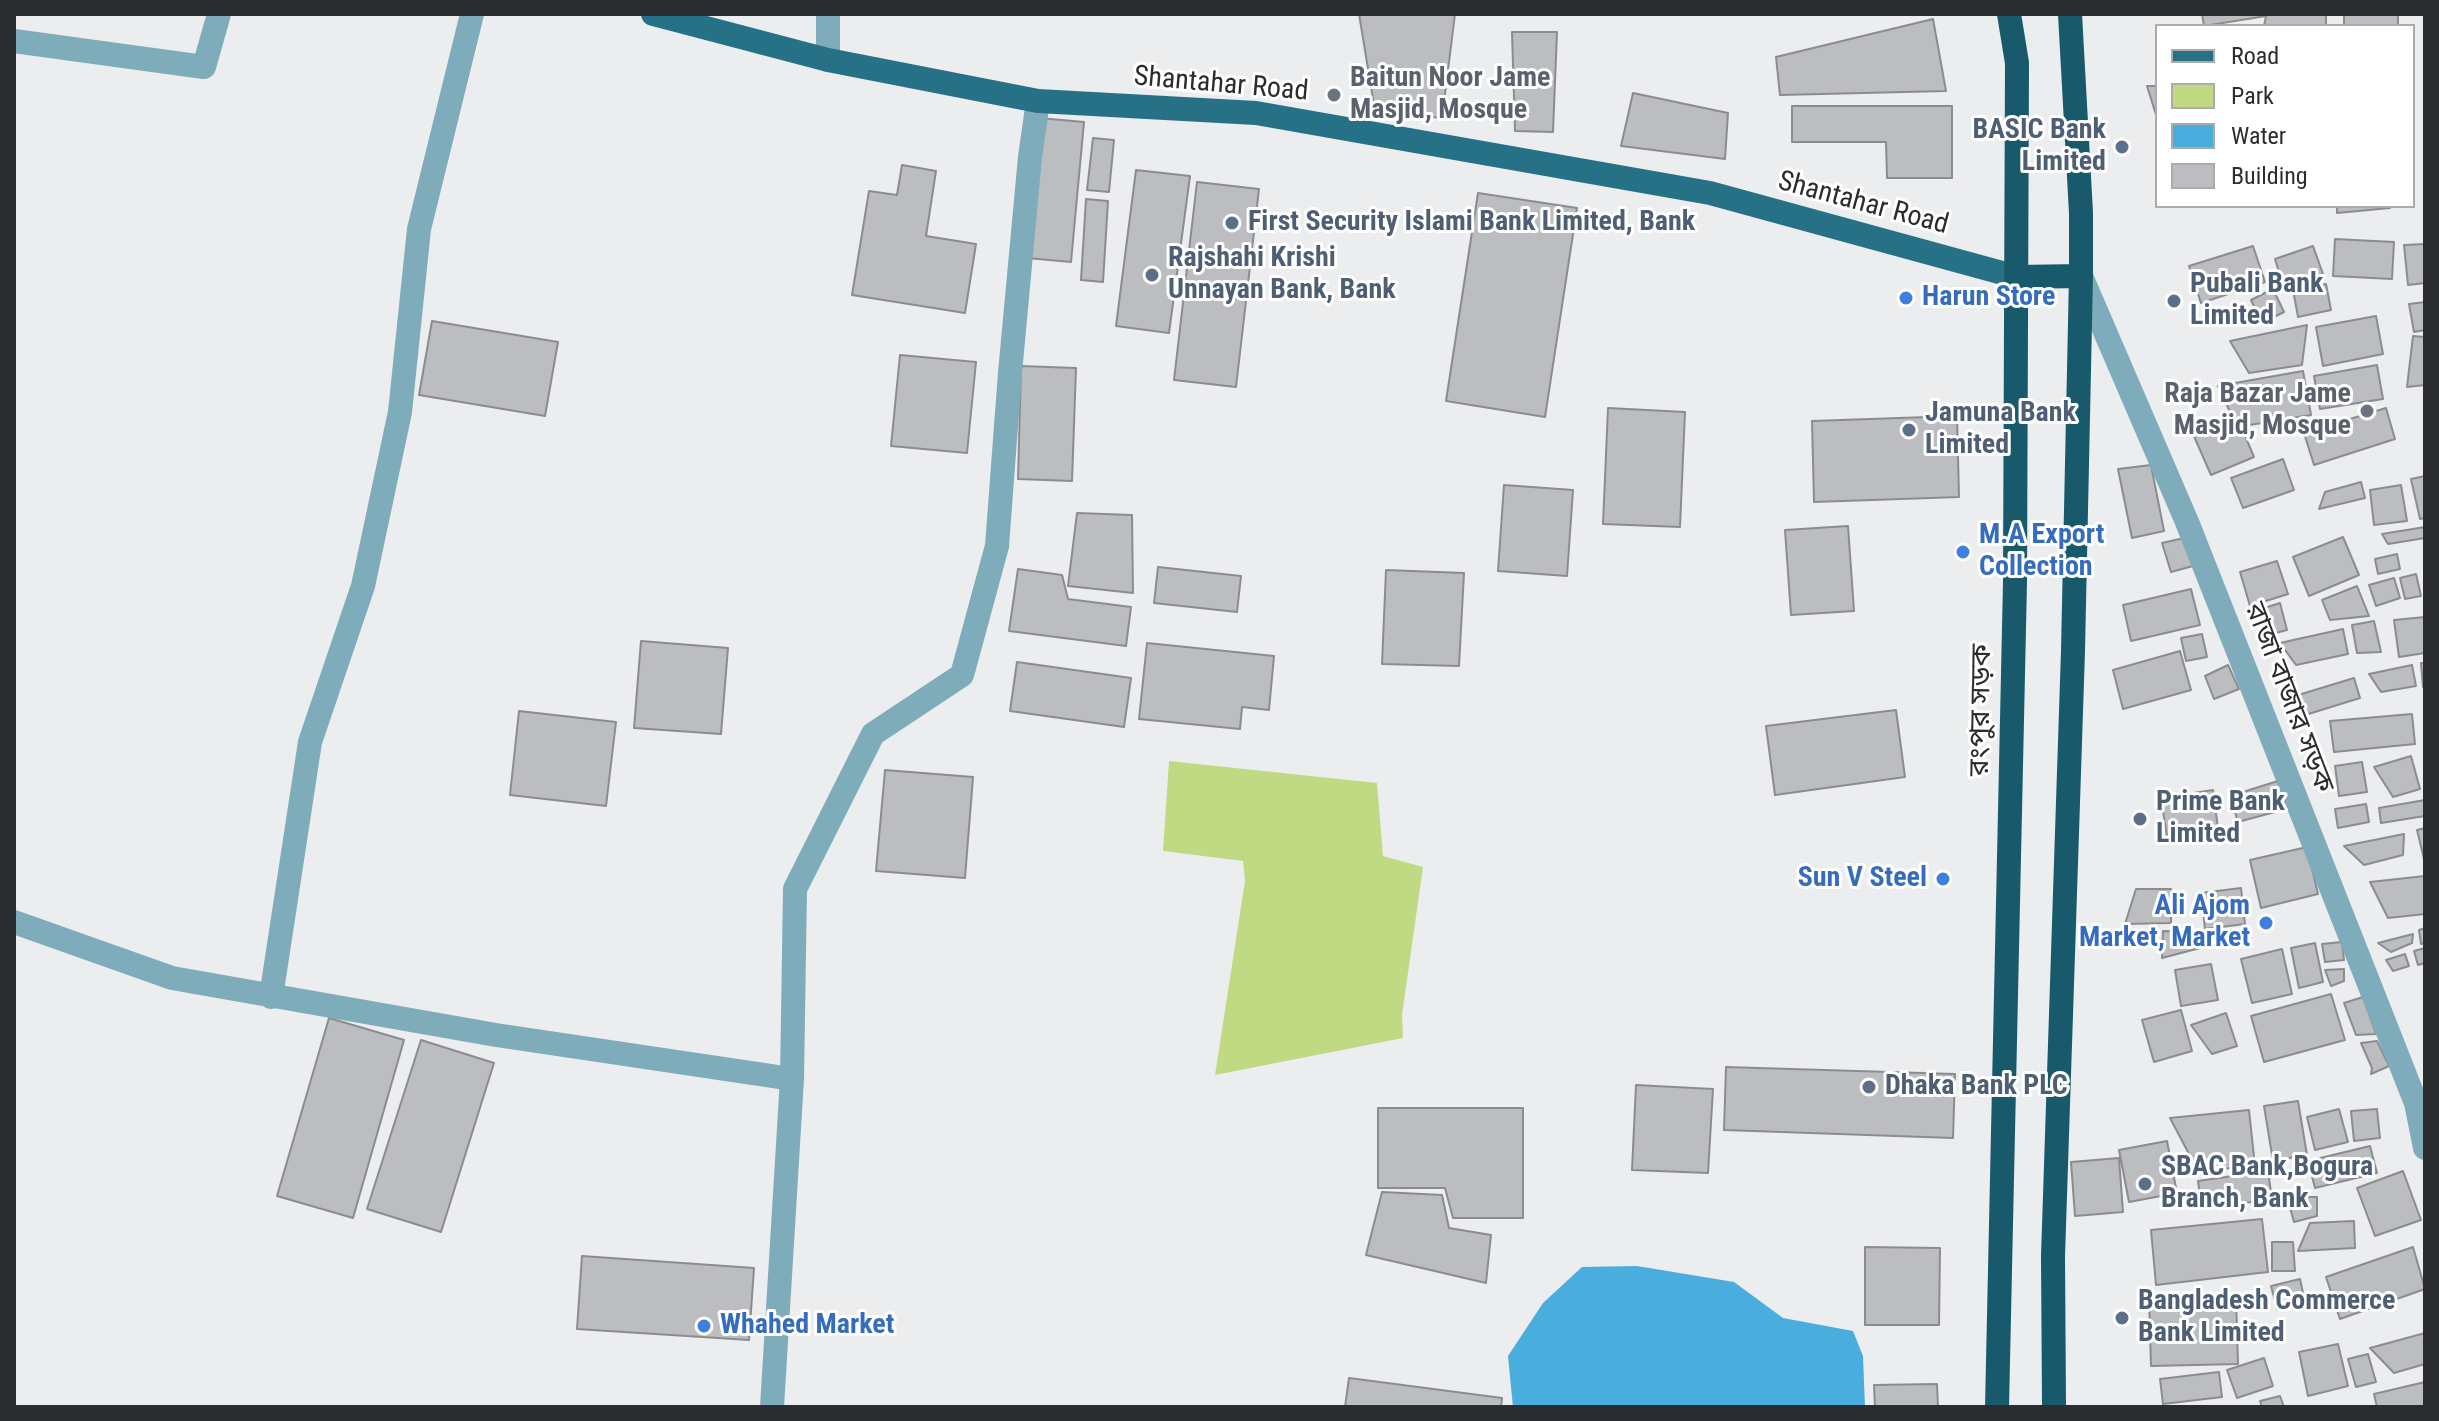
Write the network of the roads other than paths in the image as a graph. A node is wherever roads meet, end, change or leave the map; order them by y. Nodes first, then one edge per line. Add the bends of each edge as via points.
1 (219, 14) edge
2 (472, 14) edge
3 (653, 14) edge
4 (828, 14) edge
5 (2009, 14) edge
6 (2070, 14) edge
7 (14, 41) edge
8 (828, 60) junction
9 (1038, 101) junction
10 (2081, 276) junction
11 (2017, 277) junction
12 (14, 922) edge
13 (271, 997) junction
14 (792, 1079) junction
15 (2425, 1148) edge
16 (772, 1407) edge
17 (1997, 1407) edge
18 (2054, 1407) edge

1 - 7 street via 204,67
2 - 13 street via 419,229 400,412 363,586 310,742
3 - 8 main road, Shantahar Road
4 - 8 street
5 - 11 highway, রংপুর সড়ক via 2017,63
6 - 10 highway
8 - 9 main road, Shantahar Road
9 - 11 main road, Shantahar Road via 1256,113 1710,193
9 - 14 street via 997,546 962,675 873,734 795,889
10 - 11 highway
10 - 15 street, রাজা বাজার সড়ক via 2187,522 2416,1103
10 - 18 highway via 2053,1256
11 - 17 highway, রংপুর সড়ক
12 - 13 street via 172,978
13 - 14 street
14 - 16 street

